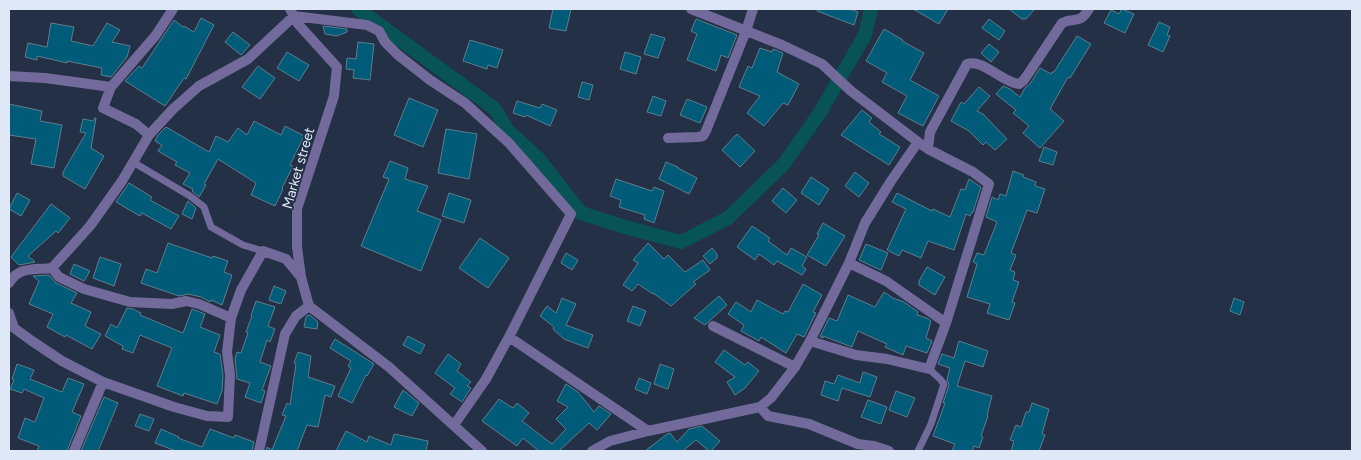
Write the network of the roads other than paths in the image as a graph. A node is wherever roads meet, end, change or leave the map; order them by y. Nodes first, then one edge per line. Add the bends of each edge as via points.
1 (174, 9) edge
2 (691, 9) edge
3 (753, 9) edge
4 (1088, 9) edge
5 (292, 12) edge
6 (746, 31) junction
7 (9, 76) edge
8 (111, 87) junction
9 (149, 135) junction
10 (668, 138) dead end
11 (918, 142) junction
12 (928, 148) junction
13 (133, 162) junction
14 (263, 251) junction
15 (849, 263) junction
16 (52, 268) junction
17 (301, 277) junction
18 (9, 283) edge
19 (309, 306) junction
20 (9, 313) edge
21 (231, 318) junction
22 (946, 323) junction
23 (713, 326) dead end
24 (509, 337) junction
25 (810, 341) junction
26 (795, 367) junction
27 (929, 369) junction
28 (103, 382) junction
29 (760, 407) junction
30 (454, 425) junction
31 (648, 431) junction
32 (74, 451) edge
33 (259, 451) edge
34 (482, 451) edge
35 (592, 451) edge
36 (889, 451) edge
37 (918, 451) edge

1 - 8 street
2 - 6 street
3 - 6 street
4 - 12 street via 1078,20 1062,23 1019,84 978,64 966,64 930,132
5 - 9 street via 248,59 199,86
5 - 17 street, Market street via 298,24 337,67 334,96 297,209
5 - 24 street via 367,24 379,31 398,55 465,103 509,143 571,214
6 - 10 street via 703,136
6 - 11 street via 822,64 851,91
7 - 8 street
8 - 9 street via 103,108 136,124
9 - 13 street
11 - 12 street
11 - 15 street via 865,224
12 - 22 street via 989,184
13 - 14 lane via 204,206 212,227 243,245
13 - 16 street via 90,226
14 - 17 street via 286,259
14 - 21 street
15 - 22 street via 886,281
15 - 25 street
16 - 18 street via 22,270
16 - 21 street via 59,277 84,290 130,302 199,304
17 - 19 street, Market street
19 - 30 street via 389,367
19 - 33 street via 296,316 285,334
20 - 28 street via 14,328 62,361
21 - 28 street via 227,352 230,375 228,417 207,416 174,407
22 - 27 street
23 - 26 street
24 - 30 street via 486,379
24 - 31 street
25 - 26 street
25 - 27 street via 856,355
26 - 29 street
27 - 37 lane via 944,384
28 - 32 street
29 - 31 street
29 - 36 street via 768,416 808,424 858,444
30 - 34 street
31 - 35 street via 610,441

